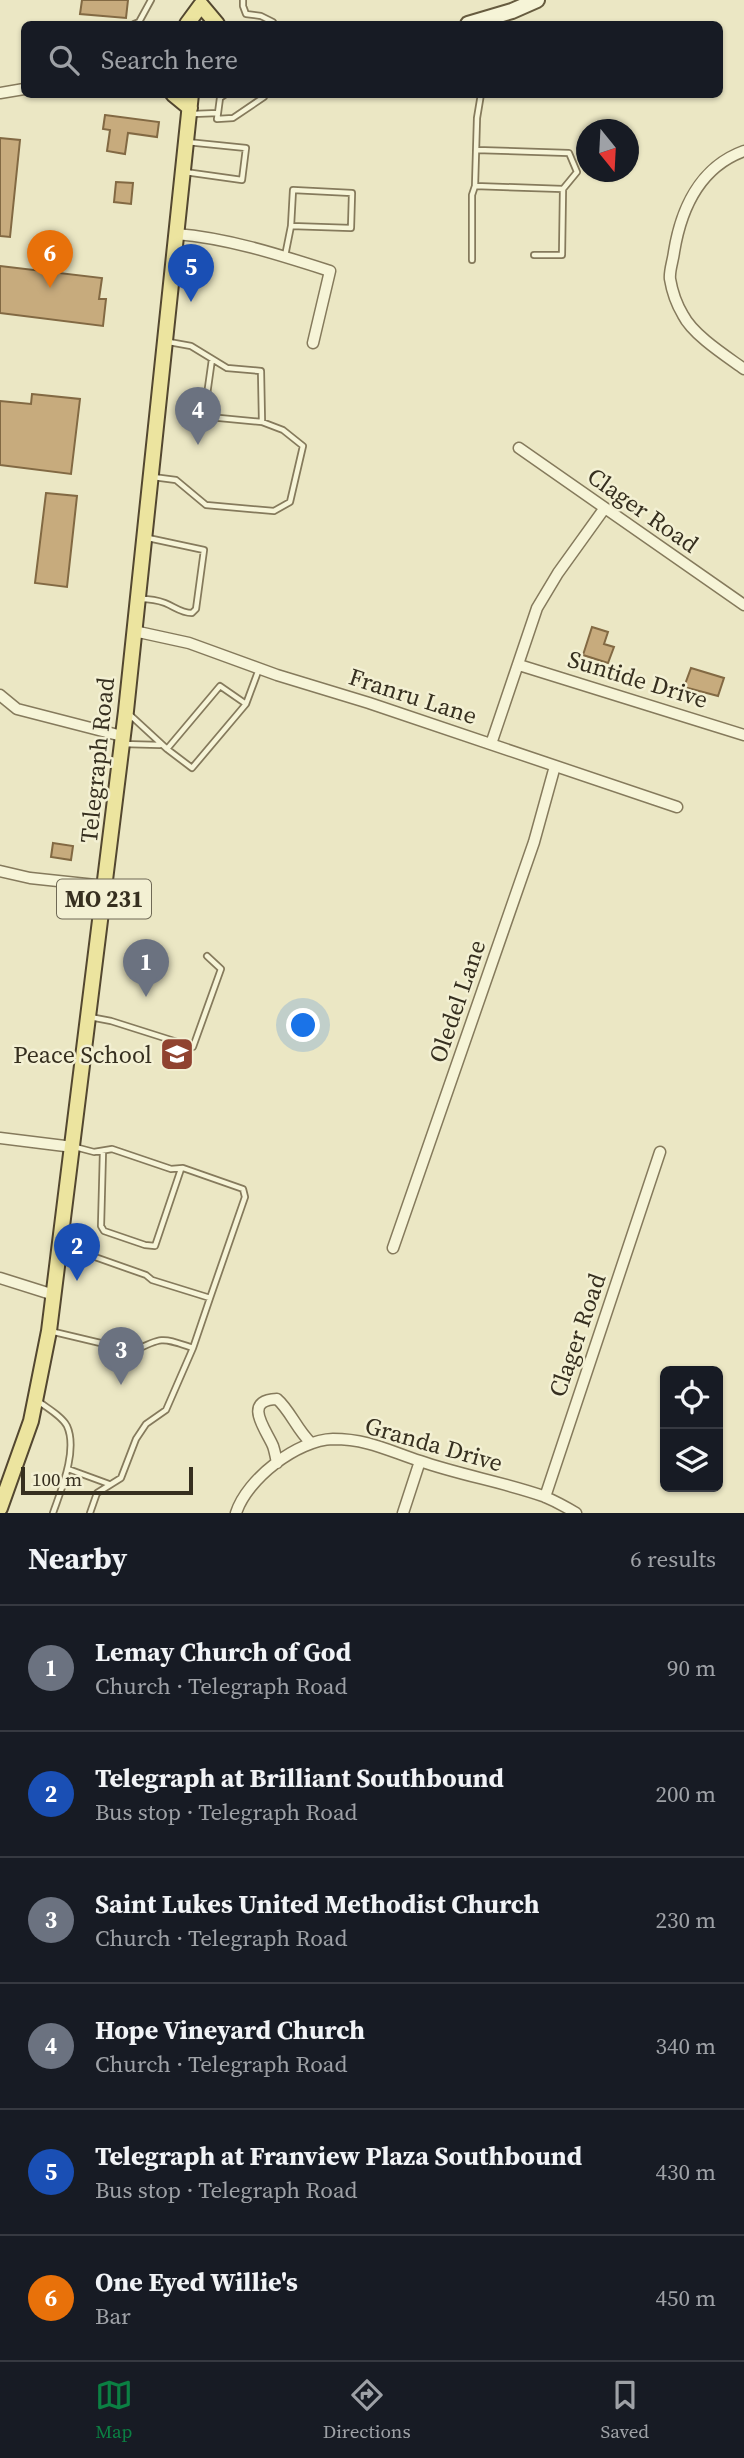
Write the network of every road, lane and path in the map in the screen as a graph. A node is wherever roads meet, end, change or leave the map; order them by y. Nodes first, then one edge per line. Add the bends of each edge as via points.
1 (151, 0) edge
2 (243, 0) edge
3 (537, 0) edge
4 (201, 2) edge
5 (140, 21) edge
6 (189, 21) edge
7 (198, 21) edge
8 (215, 21) edge
9 (272, 21) edge
10 (489, 21) edge
11 (21, 90) edge
12 (0, 93) edge
13 (220, 98) edge
14 (263, 98) edge
15 (480, 98) edge
16 (247, 102) dead end
17 (190, 106) edge
18 (233, 110) dead end
19 (247, 110) junction
20 (218, 113) junction
21 (233, 118) junction
22 (186, 142) junction
23 (476, 150) junction
24 (744, 150) edge
25 (183, 172) junction
26 (475, 186) junction
27 (563, 189) junction
28 (291, 226) junction
29 (176, 234) junction
30 (534, 255) dead end
31 (285, 257) junction
32 (472, 260) dead end
33 (165, 341) junction
34 (313, 343) dead end
35 (212, 359) junction
36 (744, 369) edge
37 (262, 422) junction
38 (519, 448) dead end
39 (150, 477) junction
40 (604, 509) junction
41 (144, 538) junction
42 (137, 598) junction
43 (744, 605) edge
44 (134, 631) junction
45 (519, 665) junction
46 (259, 668) junction
47 (0, 695) edge
48 (246, 704) junction
49 (126, 711) junction
50 (744, 734) edge
51 (122, 740) junction
52 (491, 744) junction
53 (161, 745) junction
54 (167, 749) junction
55 (555, 766) junction
56 (677, 807) dead end
57 (0, 871) edge
58 (105, 886) junction
59 (207, 956) dead end
60 (89, 1017) junction
61 (0, 1138) edge
62 (73, 1147) junction
63 (103, 1151) junction
64 (660, 1152) dead end
65 (182, 1168) junction
66 (61, 1245) junction
67 (393, 1248) dead end
68 (0, 1278) edge
69 (54, 1295) junction
70 (210, 1298) junction
71 (50, 1331) junction
72 (193, 1348) junction
73 (37, 1400) junction
74 (311, 1443) junction
75 (420, 1461) junction
76 (277, 1463) junction
77 (68, 1469) junction
78 (110, 1484) junction
79 (545, 1497) junction
80 (0, 1508) edge
81 (53, 1513) edge
82 (90, 1513) edge
83 (236, 1513) edge
84 (402, 1513) edge
85 (576, 1513) edge

1 - 5 lane
2 - 9 lane via 246,14
3 - 10 street
4 - 6 main road
4 - 7 main road
4 - 8 main road
11 - 12 street
13 - 20 lane
14 - 19 lane
15 - 23 lane
16 - 19 lane
17 - 20 lane
17 - 22 main road, Telegraph Road / MO 231
18 - 21 lane
19 - 21 lane
20 - 21 lane via 217,118
22 - 25 main road, Telegraph Road / MO 231
22 - 25 lane via 246,148 242,180
23 - 26 lane
23 - 27 lane via 569,153 577,172
24 - 36 street via 705,174 688,201 670,278 684,318
25 - 29 main road, Telegraph Road / MO 231
26 - 27 lane
26 - 32 lane
27 - 30 lane via 562,255
28 - 28 lane via 293,190 352,193 351,228
28 - 31 lane
29 - 31 street
29 - 33 main road, Telegraph Road / MO 231
31 - 34 street via 330,271
33 - 35 lane via 191,346
33 - 39 main road, Telegraph Road / MO 231
35 - 37 lane via 227,368 261,371
35 - 37 lane via 205,409 209,417
37 - 39 lane via 284,430 303,446 290,502 274,511 206,505 176,480
38 - 40 street, Clager Road
39 - 41 main road, Telegraph Road / MO 231
40 - 43 street, Clager Road
40 - 45 street via 537,608
41 - 42 main road, Telegraph Road / MO 231
41 - 42 lane via 204,550 192,613
42 - 44 main road, Telegraph Road / MO 231
44 - 46 street, Franru Lane via 189,643
44 - 49 main road, Telegraph Road / MO 231
45 - 50 street, Suntide Drive
45 - 52 street
46 - 48 lane
46 - 52 street, Franru Lane
47 - 51 street via 17,709
48 - 54 lane via 220,686
48 - 54 lane via 192,768
49 - 51 main road, Telegraph Road / MO 231
49 - 53 lane
51 - 53 lane
51 - 58 main road, Telegraph Road / MO 231
52 - 55 street, Franru Lane
53 - 54 lane
55 - 56 street, Franru Lane
55 - 67 street, Oledel Lane via 534,842
57 - 58 street
58 - 60 main road, Telegraph Road / MO 231
59 - 60 lane via 221,969 193,1047
60 - 62 main road, Telegraph Road / MO 231
61 - 62 street
62 - 63 lane
62 - 66 main road, Telegraph Road / MO 231
63 - 65 lane via 112,1149 171,1169
63 - 65 lane via 101,1226 145,1245 155,1246
64 - 79 street, Clager Road
65 - 70 lane via 243,1189 245,1197
66 - 69 main road, Telegraph Road / MO 231
66 - 70 lane
68 - 69 street
69 - 71 main road, Telegraph Road / MO 231
70 - 72 lane
71 - 72 lane via 134,1351 165,1339
71 - 73 main road, Telegraph Road / MO 231
72 - 78 lane via 166,1410 146,1424 135,1439 121,1478
73 - 77 lane via 66,1424
73 - 80 main road, Telegraph Road / MO 231
74 - 75 street, Granda Drive via 332,1439 379,1444
74 - 76 street, Granda Drive
74 - 76 street via 282,1404 269,1399 258,1410
75 - 79 street, Granda Drive
75 - 84 street
76 - 83 street, Granda Drive via 255,1481
77 - 78 lane
77 - 81 lane
78 - 82 lane via 97,1493
79 - 85 street

